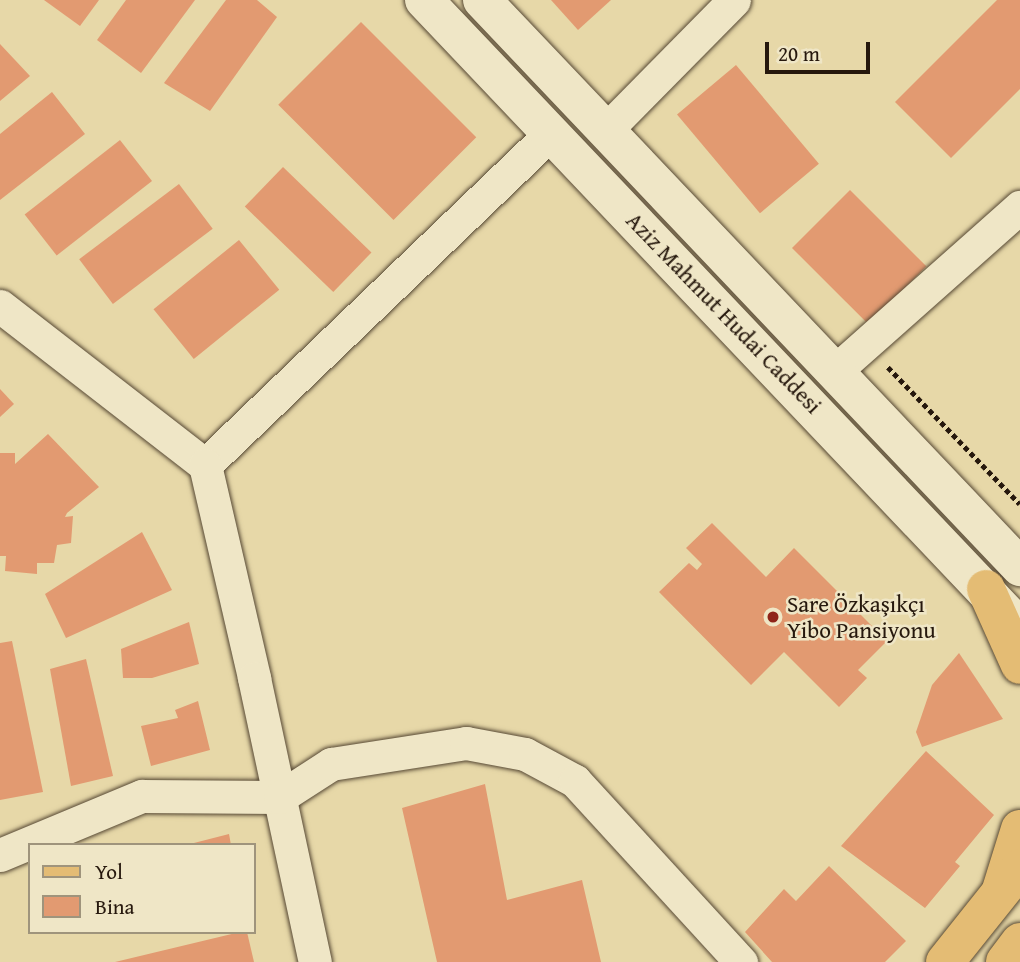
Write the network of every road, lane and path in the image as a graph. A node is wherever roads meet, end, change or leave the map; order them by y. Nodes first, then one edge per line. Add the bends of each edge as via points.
1 (424, 0) edge
2 (482, 0) edge
3 (734, 0) edge
4 (606, 130) junction
5 (552, 132) junction
6 (1020, 207) edge
7 (0, 306) edge
8 (866, 344) junction
9 (834, 372) junction
10 (205, 466) junction
11 (1020, 504) edge
12 (1020, 567) edge
13 (986, 589) junction
14 (1020, 628) edge
15 (1020, 665) edge
16 (280, 797) junction
17 (1020, 829) edge
18 (28, 843) edge
19 (29, 843) edge
20 (0, 855) edge
21 (1010, 882) edge
22 (1020, 942) edge
23 (315, 962) edge
24 (741, 962) edge
25 (945, 962) edge
26 (1005, 962) edge

1 - 5 street, Aziz Mahmut Hudai Caddesi
2 - 4 street, Aziz Mahmut Hudai Caddesi
3 - 4 street
4 - 9 street, Aziz Mahmut Hudai Caddesi
5 - 10 street
5 - 13 street, Aziz Mahmut Hudai Caddesi
6 - 8 street
7 - 10 street
8 - 9 street
8 - 11 path
9 - 12 street, Aziz Mahmut Hudai Caddesi
10 - 16 street
13 - 14 street, Aziz Mahmut Hudai Caddesi
13 - 15 main road
16 - 19 street via 142,796
16 - 23 street
16 - 24 street via 331,764 466,743 525,754 575,780
17 - 21 main road
18 - 20 street
21 - 25 main road
22 - 26 main road

